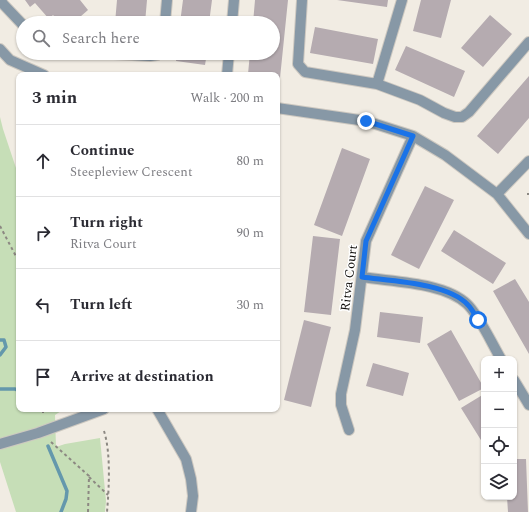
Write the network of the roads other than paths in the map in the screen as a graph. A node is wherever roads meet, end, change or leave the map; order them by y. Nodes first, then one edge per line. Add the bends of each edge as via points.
1 (1, 0) edge
2 (167, 0) edge
3 (234, 0) edge
4 (302, 0) edge
5 (402, 0) edge
6 (166, 16) edge
7 (233, 16) edge
8 (16, 18) edge
9 (529, 42) edge
10 (0, 49) edge
11 (228, 60) edge
12 (37, 72) edge
13 (227, 72) edge
14 (377, 84) junction
15 (280, 108) edge
16 (413, 136) junction
17 (529, 161) edge
18 (497, 194) junction
19 (529, 234) edge
20 (362, 277) junction
21 (499, 356) edge
22 (517, 385) edge
23 (529, 406) edge
24 (96, 412) edge
25 (159, 412) edge
26 (349, 430) dead end
27 (0, 444) edge
28 (191, 512) edge

1 - 8 street
2 - 6 street
3 - 7 street
4 - 14 street via 298,64 305,72
5 - 14 street
9 - 14 street via 462,117 444,113 420,100
10 - 12 street via 10,60
11 - 13 street
15 - 16 street via 366,121
16 - 18 street via 445,155
16 - 20 street, Ritva Court via 366,241
17 - 18 street
18 - 19 street
20 - 21 street via 414,284 453,294 468,304
20 - 26 street, Ritva Court via 355,330 341,394 341,405
22 - 23 street
24 - 27 street
25 - 28 street via 186,459 193,496

